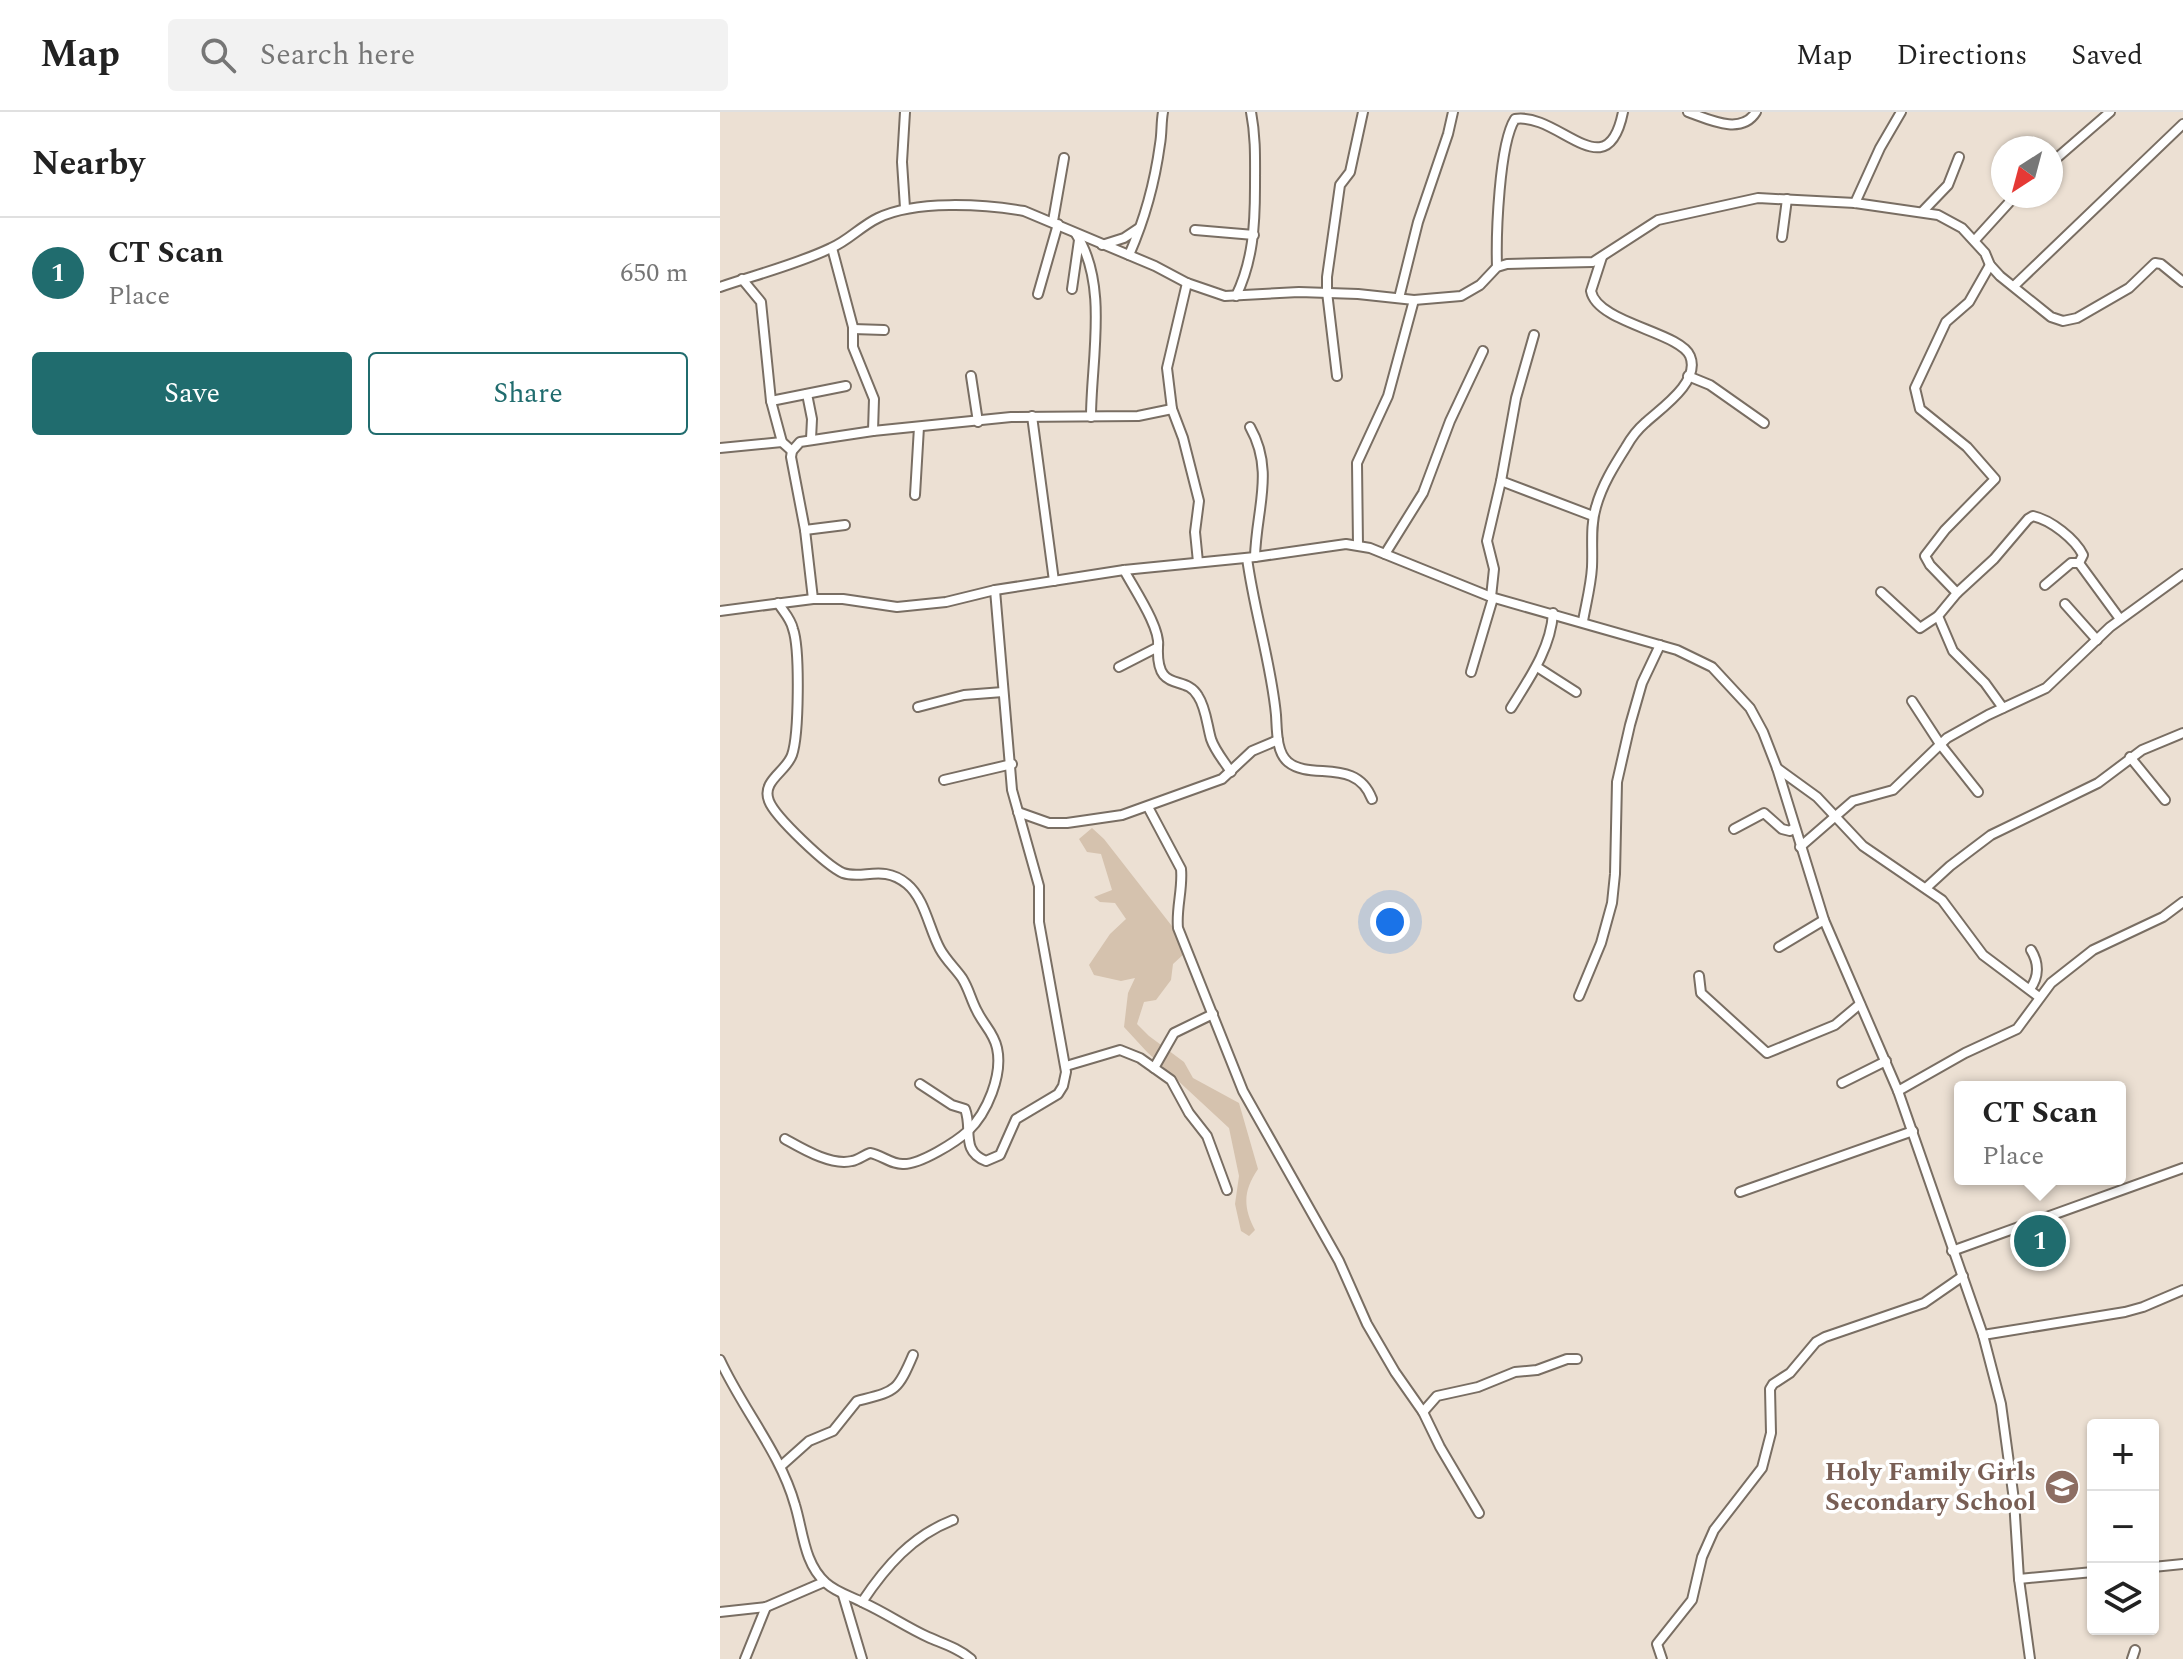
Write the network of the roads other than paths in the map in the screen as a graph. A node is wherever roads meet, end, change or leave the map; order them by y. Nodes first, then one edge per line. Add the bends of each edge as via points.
1 (905, 112) edge
2 (1163, 112) edge
3 (1251, 112) edge
4 (1363, 112) edge
5 (1453, 112) edge
6 (1623, 112) edge
7 (1688, 112) edge
8 (1756, 112) edge
9 (1901, 112) edge
10 (2110, 112) edge
11 (2183, 124) edge
12 (2063, 153) edge
13 (1959, 157) dead end
14 (1064, 158) dead end
15 (1787, 199) junction
16 (1855, 203) junction
17 (905, 208) junction
18 (2004, 208) edge
19 (1923, 211) junction
20 (1055, 223) junction
21 (1139, 228) junction
22 (1195, 230) dead end
23 (1254, 235) junction
24 (1078, 236) junction
25 (1782, 237) dead end
26 (1975, 240) junction
27 (1101, 245) junction
28 (832, 248) junction
29 (1129, 255) junction
30 (1603, 256) junction
31 (1990, 265) junction
32 (1497, 267) junction
33 (1404, 278) junction
34 (742, 279) junction
35 (2183, 282) edge
36 (1187, 283) junction
37 (2014, 286) junction
38 (720, 287) edge
39 (1072, 289) dead end
40 (1327, 292) junction
41 (1038, 294) dead end
42 (1236, 296) junction
43 (1387, 297) junction
44 (1399, 298) junction
45 (1414, 300) junction
46 (853, 329) junction
47 (884, 330) dead end
48 (1534, 335) dead end
49 (1483, 351) dead end
50 (971, 376) dead end
51 (1337, 376) dead end
52 (1688, 376) junction
53 (846, 386) dead end
54 (807, 394) junction
55 (771, 401) junction
56 (1172, 409) junction
57 (1032, 416) junction
58 (1091, 417) junction
59 (978, 422) junction
60 (1764, 423) dead end
61 (919, 427) junction
62 (1250, 427) dead end
63 (873, 431) junction
64 (811, 439) junction
65 (782, 442) junction
66 (720, 448) edge
67 (792, 451) junction
68 (1501, 481) junction
69 (915, 495) dead end
70 (1593, 516) junction
71 (845, 525) dead end
72 (805, 530) junction
73 (1358, 545) junction
74 (1385, 554) junction
75 (1251, 558) junction
76 (1198, 562) junction
77 (2079, 563) junction
78 (1124, 570) junction
79 (2183, 574) edge
80 (1054, 581) junction
81 (2045, 585) dead end
82 (995, 590) junction
83 (1881, 592) dead end
84 (1957, 593) junction
85 (1492, 597) junction
86 (813, 599) junction
87 (778, 603) junction
88 (2065, 604) dead end
89 (720, 611) edge
90 (1553, 613) junction
91 (1938, 616) junction
92 (2120, 619) junction
93 (1583, 621) junction
94 (2097, 640) junction
95 (1660, 645) junction
96 (1158, 647) junction
97 (1119, 667) dead end
98 (1537, 667) junction
99 (1471, 672) dead end
100 (1003, 692) junction
101 (1576, 692) dead end
102 (1912, 701) dead end
103 (918, 707) dead end
104 (1511, 708) dead end
105 (2003, 708) junction
106 (2183, 733) edge
107 (1278, 740) junction
108 (1940, 744) junction
109 (2130, 757) junction
110 (1012, 764) junction
111 (1777, 768) junction
112 (1231, 772) junction
113 (944, 780) dead end
114 (1978, 792) dead end
115 (1372, 799) dead end
116 (2165, 800) dead end
117 (1148, 807) junction
118 (1018, 812) junction
119 (1835, 814) junction
120 (1794, 828) junction
121 (1734, 829) dead end
122 (1800, 847) junction
123 (1926, 888) junction
124 (2183, 902) edge
125 (1824, 920) junction
126 (1779, 947) dead end
127 (2031, 950) dead end
128 (1699, 976) dead end
129 (2030, 989) junction
130 (1579, 996) dead end
131 (2039, 997) junction
132 (1860, 1004) junction
133 (1213, 1014) junction
134 (1886, 1061) junction
135 (1066, 1066) junction
136 (1154, 1068) junction
137 (1842, 1083) dead end
138 (920, 1084) dead end
139 (1898, 1091) junction
140 (1913, 1131) junction
141 (967, 1132) junction
142 (785, 1139) dead end
143 (2183, 1168) edge
144 (1227, 1190) dead end
145 (1740, 1192) dead end
146 (1952, 1251) junction
147 (1963, 1276) junction
148 (2183, 1290) edge
149 (1983, 1335) junction
150 (913, 1355) dead end
151 (1577, 1359) dead end
152 (720, 1360) edge
153 (1423, 1412) junction
154 (781, 1466) junction
155 (1479, 1513) dead end
156 (953, 1520) dead end
157 (2183, 1564) edge
158 (2159, 1566) edge
159 (2087, 1573) edge
160 (2019, 1579) junction
161 (824, 1582) junction
162 (843, 1595) junction
163 (862, 1602) junction
164 (766, 1607) junction
165 (720, 1612) edge
166 (2030, 1658) edge
167 (745, 1659) edge
168 (862, 1659) edge
169 (971, 1659) edge
170 (1662, 1659) edge
171 (2041, 1659) edge

1 - 17 street
2 - 21 street
3 - 23 street via 1257,160
4 - 40 street via 1350,172 1341,181
5 - 33 street
6 - 32 street via 1613,141 1600,146 1541,120 1520,117 1513,122 1502,170
7 - 8 street via 1741,124
9 - 16 street
10 - 12 street
11 - 37 street
13 - 19 street via 1941,195
14 - 20 street
15 - 16 street
15 - 25 street
15 - 30 street via 1743,201 1658,220
16 - 19 street
17 - 20 street via 1006,208
17 - 28 street via 865,225
18 - 26 street
19 - 26 street via 1951,221
20 - 24 street
20 - 41 street
21 - 27 street
21 - 29 street
22 - 23 street
23 - 42 street
24 - 27 street
24 - 39 street
24 - 58 street via 1092,276 1096,310
26 - 31 street
27 - 29 street
28 - 34 street
28 - 46 street
29 - 36 street
30 - 32 street via 1583,263
30 - 52 street via 1591,297 1629,323 1678,344 1691,361
31 - 37 street
31 - 84 street via 1969,302 1946,322 1915,388 1927,418 1994,474 1925,556
32 - 45 street via 1461,296
33 - 43 street
33 - 44 street
34 - 38 street
34 - 55 street via 761,302
35 - 37 street via 2155,263 2129,288 2063,321
36 - 42 street
36 - 56 street via 1167,368
40 - 42 street
40 - 43 street
40 - 51 street
43 - 44 street
44 - 45 street
45 - 73 street via 1388,396 1357,463
46 - 47 street
46 - 63 street via 853,347 874,399
48 - 68 street
49 - 74 street via 1423,493
50 - 59 street
52 - 60 street
52 - 70 street via 1672,402 1631,439
53 - 54 street
54 - 55 street
54 - 64 street
55 - 65 street
56 - 58 street
56 - 76 street via 1199,501
57 - 58 street
57 - 59 street
57 - 80 street
59 - 61 street
61 - 63 street
61 - 69 street
62 - 75 street via 1264,465
63 - 64 street
64 - 67 street
65 - 66 street
65 - 67 street
67 - 72 street
68 - 70 street
68 - 85 street via 1487,541 1494,569
70 - 93 street
71 - 72 street
72 - 86 street
73 - 74 street
73 - 75 street
74 - 85 street
75 - 76 street
75 - 107 street via 1250,582 1271,670
76 - 78 street
77 - 81 street via 2071,563
77 - 84 street via 2083,555 2078,547 2033,516
77 - 92 street
78 - 80 street
78 - 96 street via 1156,628
79 - 92 street
80 - 82 street
82 - 86 street via 897,607
82 - 100 street
83 - 91 street via 1917,627
84 - 91 street
85 - 90 street
85 - 99 street
86 - 87 street
87 - 89 street
87 - 141 street via 795,632 798,724 792,756 772,779 768,800 813,851 839,870 890,875 915,895 941,952 970,991 998,1049 989,1104
88 - 94 street
90 - 93 street
90 - 98 street
91 - 105 street via 1953,651
92 - 94 street
93 - 95 street
94 - 105 street via 2046,688
95 - 111 street via 1691,654 1715,669 1750,708
95 - 130 street via 1642,683 1617,782 1612,903
96 - 97 street
96 - 112 street via 1163,674 1193,689 1200,699 1211,739
98 - 101 street
98 - 104 street
100 - 103 street
100 - 110 street
102 - 108 street
105 - 108 street
106 - 109 street
107 - 112 street via 1252,751
107 - 115 street via 1291,764 1354,777
108 - 114 street
108 - 119 street via 1893,790 1853,801
109 - 116 street
109 - 123 street via 2098,783 1991,835
110 - 113 street
110 - 118 street
111 - 119 street
111 - 120 street
112 - 117 street
117 - 118 street via 1067,823
117 - 133 street via 1181,869 1178,928
118 - 135 street via 1039,886 1039,922
119 - 122 street
119 - 123 street via 1863,846
120 - 121 street via 1782,829 1764,813
120 - 122 street
122 - 125 street
123 - 129 street via 1942,900 1983,955
124 - 131 street via 2093,950
125 - 126 street
125 - 132 street
127 - 129 street via 2037,972
128 - 132 street via 1701,993 1767,1053 1835,1025
129 - 131 street
131 - 139 street via 2017,1029
132 - 134 street
133 - 136 street via 1174,1033
133 - 153 street via 1243,1091 1339,1261 1367,1324
134 - 137 street
134 - 139 street
135 - 136 street via 1120,1050
135 - 141 street via 1058,1094 1016,1119 1000,1155 986,1161 976,1156
136 - 144 street via 1171,1080 1207,1136
138 - 141 street via 965,1109
139 - 140 street
140 - 145 street
140 - 146 street
141 - 142 street via 905,1165 870,1153 856,1161 838,1161
143 - 146 street
146 - 147 street
147 - 149 street
147 - 170 street via 1924,1303 1825,1337 1773,1384 1771,1433 1762,1468 1708,1542 1692,1600 1657,1644
148 - 149 street via 2134,1310
149 - 160 street via 2001,1404
150 - 154 street via 897,1386 857,1401 833,1431 809,1441
151 - 153 street via 1437,1396
152 - 154 street
153 - 155 street
154 - 161 street via 803,1542
156 - 163 street via 911,1544
157 - 158 street
159 - 160 street
160 - 166 street
161 - 162 street
161 - 164 street
162 - 163 street
162 - 168 street
163 - 169 street
164 - 165 street
164 - 167 street
166 - 171 street

